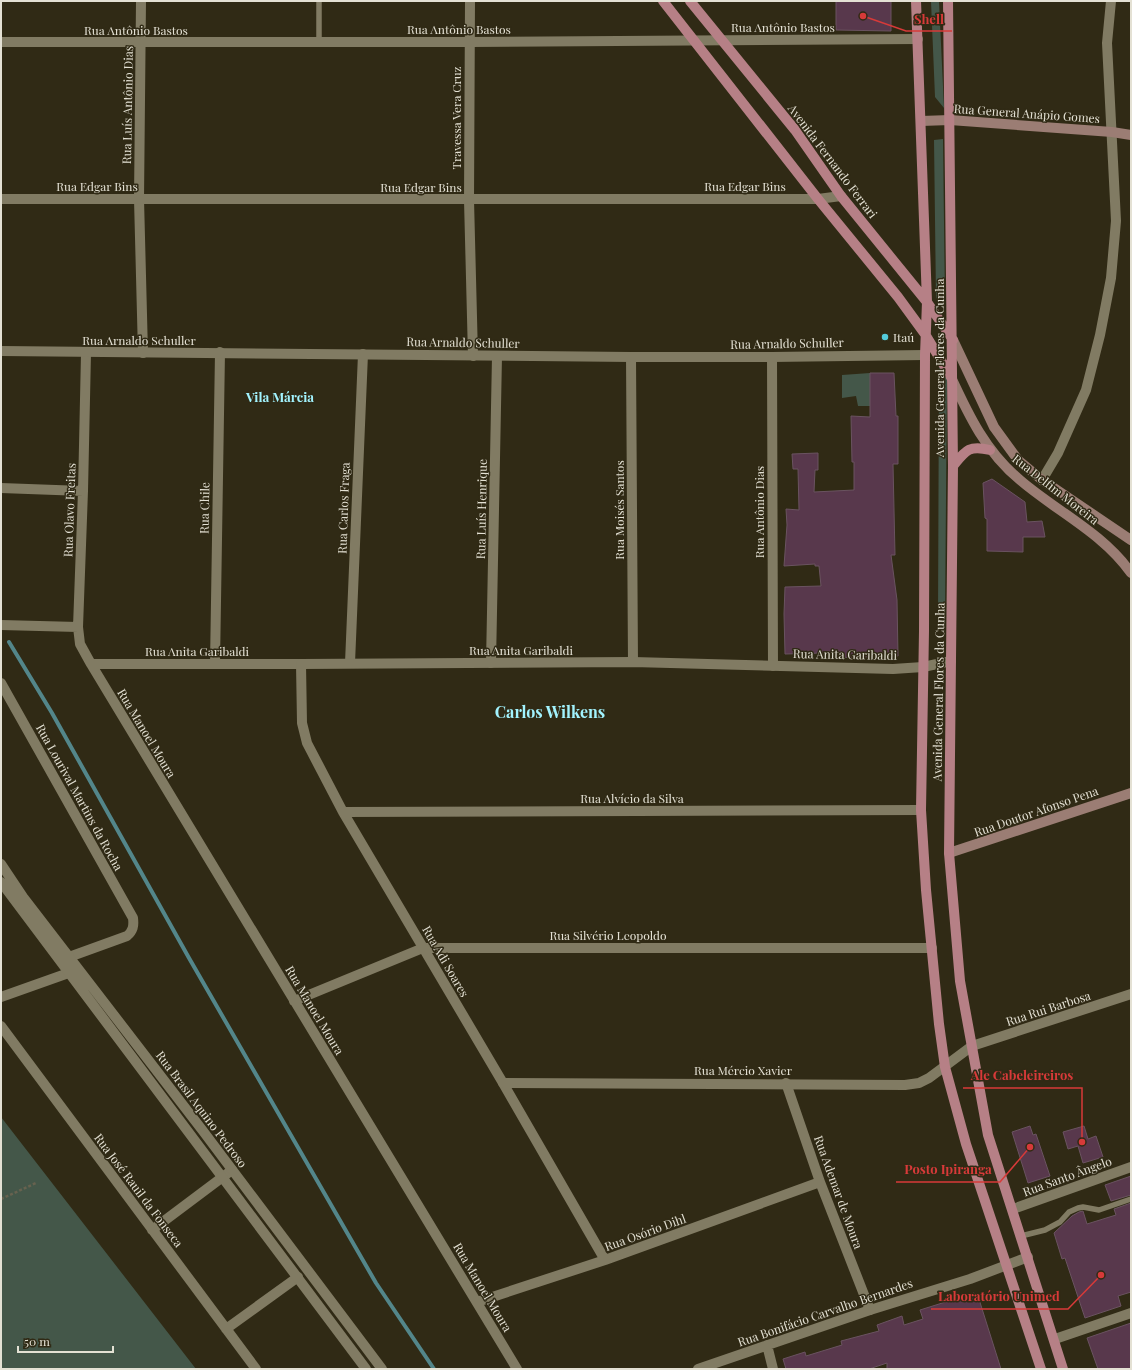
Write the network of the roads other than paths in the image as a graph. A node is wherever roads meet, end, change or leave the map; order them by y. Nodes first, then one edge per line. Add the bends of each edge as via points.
1 (141, 1) edge
2 (319, 1) edge
3 (470, 1) edge
4 (663, 1) edge
5 (690, 1) edge
6 (916, 1) edge
7 (948, 1) edge
8 (1111, 1) edge
9 (695, 40) junction
10 (918, 40) junction
11 (724, 41) junction
12 (1, 42) edge
13 (141, 42) junction
14 (319, 42) junction
15 (470, 42) junction
16 (950, 120) junction
17 (921, 121) junction
18 (1112, 132) junction
19 (1131, 135) edge
20 (841, 196) junction
21 (1, 199) edge
22 (139, 199) junction
23 (818, 199) junction
24 (469, 200) junction
25 (927, 302) junction
26 (925, 334) junction
27 (953, 340) junction
28 (1, 351) edge
29 (220, 352) junction
30 (86, 353) junction
31 (143, 353) junction
32 (363, 354) junction
33 (925, 355) junction
34 (473, 356) junction
35 (497, 356) junction
36 (632, 357) junction
37 (772, 357) junction
38 (951, 377) junction
39 (990, 450) junction
40 (953, 466) junction
41 (1042, 480) junction
42 (1, 488) edge
43 (83, 491) junction
44 (1131, 540) edge
45 (1131, 573) edge
46 (1, 625) edge
47 (78, 627) junction
48 (951, 661) junction
49 (633, 662) junction
50 (350, 663) junction
51 (491, 663) junction
52 (91, 664) junction
53 (215, 664) junction
54 (301, 664) junction
55 (773, 666) junction
56 (923, 667) junction
57 (1, 683) edge
58 (1131, 793) edge
59 (921, 810) junction
60 (343, 812) junction
61 (949, 853) junction
62 (1, 864) edge
63 (1, 882) edge
64 (423, 948) junction
65 (932, 948) junction
66 (69, 957) junction
67 (79, 970) junction
68 (69, 973) junction
69 (1131, 994) edge
70 (1, 997) edge
71 (294, 1001) junction
72 (1, 1026) edge
73 (972, 1046) junction
74 (945, 1067) junction
75 (502, 1083) junction
76 (786, 1083) junction
77 (1131, 1167) edge
78 (232, 1170) junction
79 (223, 1176) junction
80 (820, 1182) junction
81 (1131, 1199) edge
82 (1013, 1209) junction
83 (152, 1230) junction
84 (1021, 1236) junction
85 (1028, 1257) junction
86 (605, 1260) junction
87 (1006, 1264) junction
88 (298, 1277) junction
89 (477, 1302) junction
90 (870, 1310) junction
91 (1131, 1313) edge
92 (226, 1329) junction
93 (1055, 1339) junction
94 (767, 1345) junction
95 (256, 1369) edge
96 (366, 1369) edge
97 (382, 1369) edge
98 (517, 1369) edge
99 (698, 1369) edge
100 (773, 1369) edge
101 (1040, 1369) edge
102 (1063, 1369) edge

1 - 13 street, Rua Luís Antônio Dias
2 - 14 lane
3 - 15 street, Travessa Vera Cruz
4 - 9 main road
5 - 11 main road, Avenida Fernando Ferrari
6 - 10 main road, Avenida General Flores da Cunha
7 - 16 main road, Avenida General Flores da Cunha
8 - 18 street via 1107,43
9 - 11 street, Rua Antônio Bastos
9 - 15 street, Rua Antônio Bastos
9 - 23 main road
10 - 11 street, Rua Antônio Bastos
10 - 17 main road, Avenida General Flores da Cunha
11 - 20 main road, Avenida Fernando Ferrari via 795,130
12 - 13 street, Rua Antônio Bastos
13 - 14 street, Rua Antônio Bastos
13 - 22 street, Rua Luís Antônio Dias
14 - 15 street, Rua Antônio Bastos
15 - 24 street, Travessa Vera Cruz
16 - 17 main road, Rua General Anápio Gomes
16 - 18 main road, Rua General Anápio Gomes
16 - 27 main road, Avenida General Flores da Cunha
17 - 25 main road, Avenida General Flores da Cunha
18 - 19 main road, Rua General Anápio Gomes
18 - 41 street via 1116,221 1111,278 1100,335 1086,390 1058,453
20 - 23 street, Rua Edgar Bins
20 - 25 main road, Avenida Fernando Ferrari
21 - 22 street, Rua Edgar Bins
22 - 24 street, Rua Edgar Bins
22 - 31 street, Rua Luís Antônio Dias
23 - 24 street, Rua Edgar Bins
23 - 26 main road
24 - 34 street, Travessa Vera Cruz
25 - 26 main road, Avenida General Flores da Cunha
25 - 27 main road, Avenida Fernando Ferrari
26 - 33 main road
26 - 38 main road
27 - 38 main road, Avenida General Flores da Cunha
27 - 41 main road via 994,427 1018,460
28 - 30 street, Rua Arnaldo Schuller
29 - 31 street, Rua Arnaldo Schuller
29 - 32 street, Rua Arnaldo Schuller
29 - 53 street, Rua Chile
30 - 31 street, Rua Arnaldo Schuller
30 - 43 street, Rua Olavo Freitas
32 - 34 street, Rua Arnaldo Schuller
32 - 50 street, Rua Carlos Fraga
33 - 37 street, Rua Arnaldo Schuller
33 - 56 main road, Avenida General Flores da Cunha
34 - 35 street, Rua Arnaldo Schuller
35 - 36 street, Rua Arnaldo Schuller
35 - 51 street, Rua Luís Henrique
36 - 37 street, Rua Arnaldo Schuller
36 - 49 street, Rua Moisés Santos
37 - 55 street, Rua Antônio Dias
38 - 39 main road, Rua Delfim Moreira
38 - 40 main road, Avenida General Flores da Cunha
39 - 40 main road via 979,447 969,449
39 - 45 main road, Rua Delfim Moreira via 1020,480 1113,551
40 - 48 main road, Avenida General Flores da Cunha
41 - 44 main road
42 - 43 street
43 - 47 street, Rua Olavo Freitas
46 - 47 street
47 - 52 street, Rua Olavo Freitas via 80,644
48 - 56 street, Rua Anita Garibaldi
48 - 61 main road, Avenida General Flores da Cunha
49 - 51 street, Rua Anita Garibaldi
49 - 55 street, Rua Anita Garibaldi
50 - 51 street, Rua Anita Garibaldi
50 - 54 street, Rua Anita Garibaldi
52 - 53 street, Rua Anita Garibaldi
52 - 71 street, Rua Manoel Moura
53 - 54 street, Rua Anita Garibaldi
54 - 60 street, Rua Adi Soares via 304,733
55 - 56 street, Rua Anita Garibaldi via 893,669
56 - 59 main road, Avenida General Flores da Cunha
57 - 66 street, Rua Lourival Martins da Rocha via 134,924 127,936
58 - 61 main road, Rua Doutor Afonso Pena
59 - 60 street, Rua Alvício da Silva
59 - 65 main road, Avenida General Flores da Cunha
60 - 64 street, Rua Adi Soares
61 - 73 main road, Avenida General Flores da Cunha via 960,981
62 - 66 street, Rua Brasil Aquino Pedroso
63 - 68 street, Rua Brasil Aquino Pedroso
64 - 65 street, Rua Silvério Leopoldo
64 - 71 street, Rua Silvério Leopoldo
64 - 75 street, Rua Adi Soares
65 - 74 main road, Avenida General Flores da Cunha
66 - 67 street, Rua Brasil Aquino Pedroso
67 - 68 street
67 - 78 street, Rua Brasil Aquino Pedroso
68 - 70 street
68 - 79 street, Rua Brasil Aquino Pedroso
69 - 73 street, Rua Rui Barbosa
71 - 89 street, Rua Manoel Moura
72 - 83 street, Rua José Rauil da Fonseca
73 - 74 street, Rua Mércio Xavier
73 - 82 main road, Avenida General Flores da Cunha via 988,1135
74 - 76 street, Rua Mércio Xavier via 918,1083 905,1085
74 - 87 main road, Avenida General Flores da Cunha via 966,1144
75 - 76 street, Rua Mércio Xavier
75 - 86 street, Rua Adi Soares
76 - 80 street, Rua Ademar de Moura
77 - 82 street, Rua Santo Ângelo
78 - 79 street
78 - 97 street, Rua Brasil Aquino Pedroso
79 - 83 street
79 - 88 street, Rua Brasil Aquino Pedroso
80 - 86 street, Rua Osório Dihl
80 - 90 street, Rua Ademar de Moura
81 - 84 lane via 1099,1210 1078,1208 1045,1230
82 - 84 main road, Avenida General Flores da Cunha
83 - 92 street, Rua José Rauil da Fonseca
84 - 85 main road, Avenida General Flores da Cunha
85 - 87 street, Rua Bonifácio Carvalho Bernardes
85 - 93 main road, Avenida General Flores da Cunha
86 - 89 street, Rua Osório Dihl
87 - 90 street, Rua Bonifácio Carvalho Bernardes
87 - 101 main road, Avenida General Flores da Cunha
88 - 92 street
88 - 96 street, Rua Brasil Aquino Pedroso
89 - 98 street, Rua Manoel Moura
90 - 94 street, Rua Bonifácio Carvalho Bernardes
91 - 93 street
92 - 95 street, Rua José Rauil da Fonseca
93 - 102 main road, Avenida General Flores da Cunha
94 - 99 street, Rua Bonifácio Carvalho Bernardes
94 - 100 street

